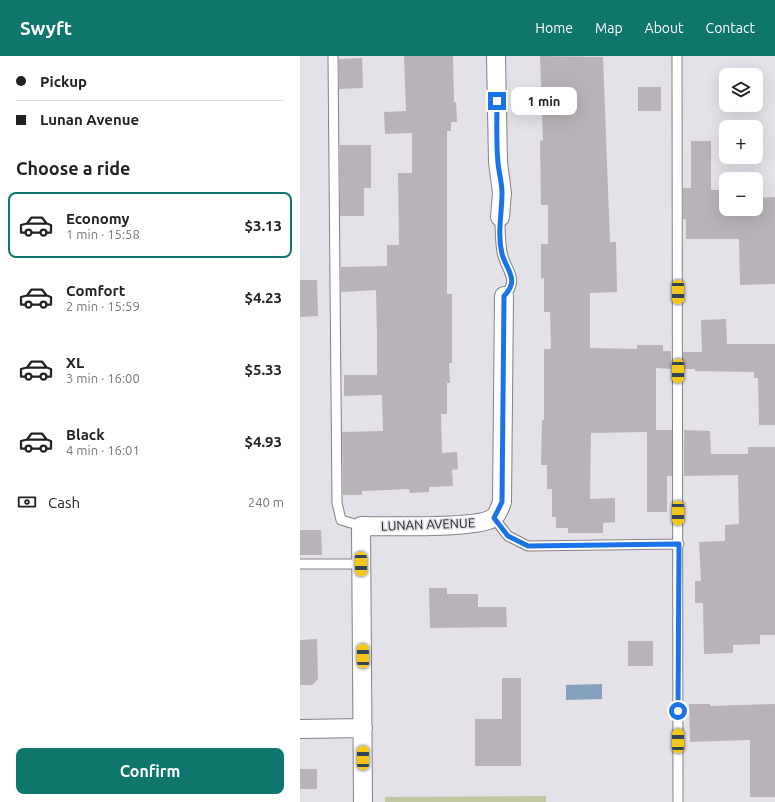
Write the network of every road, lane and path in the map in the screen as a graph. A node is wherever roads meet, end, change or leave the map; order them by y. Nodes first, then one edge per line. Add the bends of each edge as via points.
1 (333, 56) edge
2 (496, 56) edge
3 (677, 56) edge
4 (500, 217) joint
5 (504, 296) joint
6 (494, 518) junction
7 (360, 526) junction
8 (679, 544) junction
9 (300, 564) edge
10 (361, 564) junction
11 (364, 728) junction
12 (300, 729) edge
13 (363, 802) edge
14 (678, 802) edge

1 - 7 lane via 337,503 341,520
2 - 4 street, LUNAN AVENUE via 498,162 502,193
3 - 8 lane
4 - 5 lane, LUNAN AVENUE via 502,254 512,280 510,289
5 - 6 street, LUNAN AVENUE via 502,502
6 - 7 street, LUNAN AVENUE via 475,524
6 - 8 lane via 508,536 528,546
7 - 10 street
8 - 14 lane
9 - 10 lane
10 - 11 street
11 - 12 street
11 - 13 street

